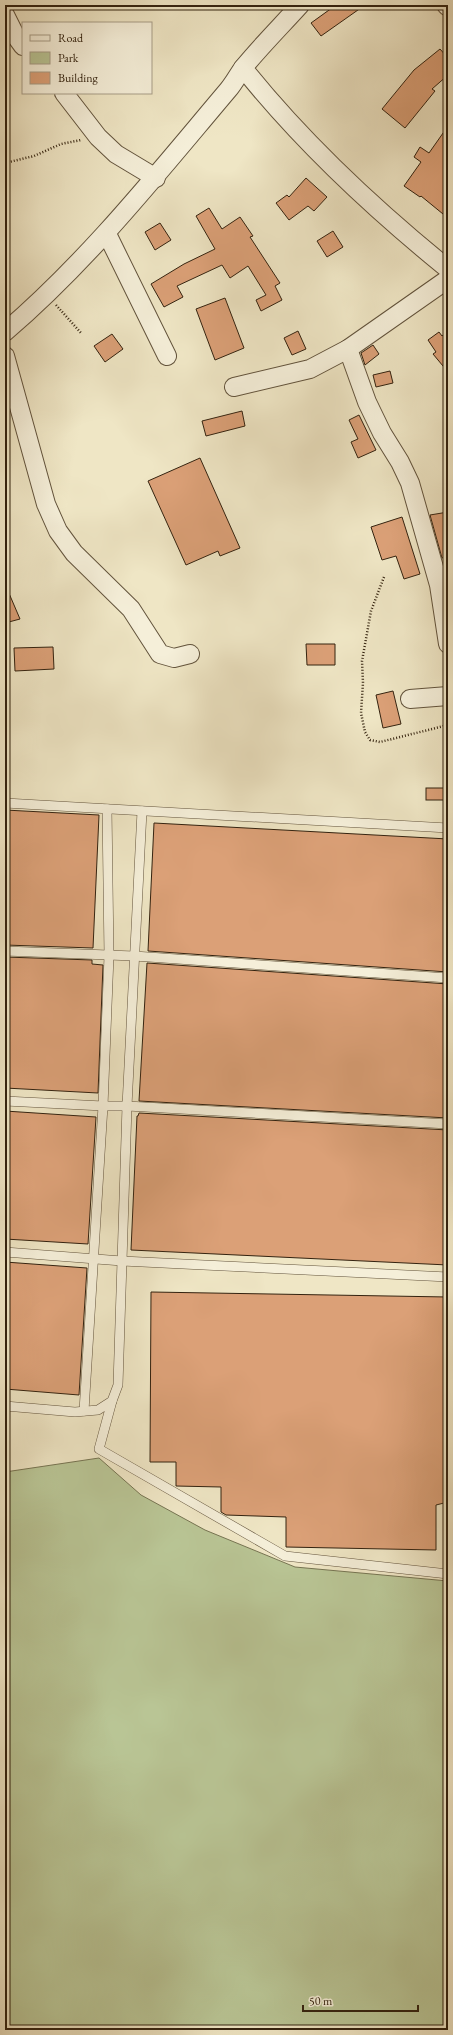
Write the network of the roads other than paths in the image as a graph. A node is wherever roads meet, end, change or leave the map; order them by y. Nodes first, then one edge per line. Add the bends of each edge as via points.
1 (300, 5) edge
2 (446, 5) edge
3 (448, 7) edge
4 (5, 15) edge
5 (22, 45) edge
6 (243, 68) junction
7 (65, 94) edge
8 (156, 178) junction
9 (107, 234) junction
10 (448, 269) edge
11 (448, 279) edge
12 (5, 332) edge
13 (348, 349) junction
14 (5, 356) edge
15 (167, 356) dead end
16 (234, 387) dead end
17 (448, 644) edge
18 (190, 654) dead end
19 (448, 696) edge
20 (410, 699) dead end
21 (5, 803) edge
22 (107, 810) junction
23 (142, 811) junction
24 (448, 828) edge
25 (5, 951) edge
26 (109, 956) junction
27 (134, 956) junction
28 (448, 978) edge
29 (5, 1101) edge
30 (103, 1106) junction
31 (127, 1106) junction
32 (448, 1124) edge
33 (5, 1252) edge
34 (95, 1258) junction
35 (122, 1261) junction
36 (448, 1277) edge
37 (112, 1401) junction
38 (5, 1406) edge
39 (84, 1411) junction
40 (448, 1574) edge

1 - 6 street
2 - 3 street
4 - 5 street
6 - 8 street via 229,89 200,121
6 - 10 street via 299,135 400,230
7 - 8 street via 98,137 116,154
8 - 9 street
9 - 12 street
9 - 15 street
11 - 13 street
13 - 16 street via 310,369
13 - 17 street via 367,402 410,483 439,585
14 - 18 street via 46,504 58,531 74,553 131,609 160,654 174,658
19 - 20 street
21 - 22 lane
22 - 23 lane
22 - 26 lane
23 - 24 lane
23 - 27 lane
25 - 26 lane
26 - 27 lane
26 - 30 lane
27 - 28 lane
27 - 31 lane
29 - 30 lane
30 - 31 lane
30 - 34 lane
31 - 32 lane
31 - 35 lane
33 - 34 lane
34 - 35 lane
34 - 39 lane
35 - 36 lane
35 - 37 lane via 118,1385
37 - 39 lane via 98,1410
37 - 40 lane via 99,1449 285,1556
38 - 39 lane

